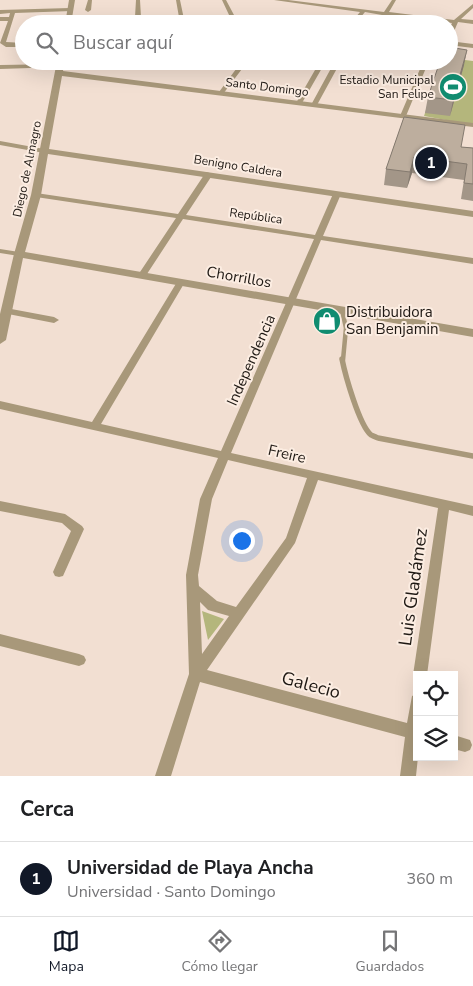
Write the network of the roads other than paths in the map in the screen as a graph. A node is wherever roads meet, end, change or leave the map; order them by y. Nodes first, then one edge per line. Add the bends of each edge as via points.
1 (72, 0) edge
2 (90, 0) edge
3 (138, 0) edge
4 (178, 0) edge
5 (224, 0) edge
6 (276, 0) edge
7 (394, 0) edge
8 (473, 5) edge
9 (70, 10) junction
10 (88, 10) dead end
11 (364, 10) junction
12 (0, 12) edge
13 (12, 12) junction
14 (386, 13) junction
15 (69, 15) edge
16 (138, 15) edge
17 (181, 15) edge
18 (232, 15) edge
19 (360, 15) edge
20 (404, 15) edge
21 (0, 19) edge
22 (10, 19) junction
23 (458, 20) edge
24 (458, 21) edge
25 (473, 22) edge
26 (2, 36) edge
27 (458, 44) edge
28 (15, 45) edge
29 (473, 46) edge
30 (0, 67) edge
31 (15, 67) edge
32 (59, 70) edge
33 (84, 70) edge
34 (239, 70) edge
35 (318, 70) edge
36 (333, 70) edge
37 (422, 70) edge
38 (221, 93) junction
39 (299, 103) junction
40 (314, 105) junction
41 (403, 116) junction
42 (473, 125) edge
43 (0, 143) edge
44 (44, 151) junction
45 (209, 174) junction
46 (338, 194) junction
47 (36, 195) junction
48 (473, 214) edge
49 (181, 217) junction
50 (319, 237) junction
51 (0, 251) edge
52 (19, 254) junction
53 (473, 261) edge
54 (142, 275) junction
55 (180, 282) junction
56 (292, 301) junction
57 (342, 310) junction
58 (6, 311) junction
59 (54, 320) dead end
60 (473, 333) edge
61 (1, 334) edge
62 (0, 405) edge
63 (95, 426) junction
64 (224, 455) junction
65 (473, 456) edge
66 (314, 476) junction
67 (444, 505) junction
68 (0, 506) edge
69 (473, 511) edge
70 (58, 572) dead end
71 (193, 589) junction
72 (239, 613) junction
73 (0, 640) edge
74 (79, 660) dead end
75 (421, 671) edge
76 (196, 674) junction
77 (413, 731) edge
78 (413, 745) edge
79 (162, 776) edge
80 (408, 776) edge

1 - 9 street
2 - 10 street
3 - 16 street
4 - 17 street
5 - 18 street
6 - 11 street
7 - 14 street
8 - 23 street
9 - 13 street
9 - 15 street
11 - 14 street
11 - 19 street
12 - 13 street
13 - 22 street
14 - 20 street
21 - 22 street
22 - 26 street
24 - 25 street
26 - 28 street via 3,43
27 - 29 street
30 - 31 street
32 - 44 street, Diego de Almagro
33 - 38 street, Santo Domingo
34 - 38 street
35 - 39 street
36 - 40 street
37 - 41 street
38 - 39 street, Santo Domingo
39 - 40 street, Santo Domingo
40 - 41 street, Santo Domingo
41 - 42 street, Santo Domingo
43 - 44 street, Benigno Caldera
44 - 45 street, Benigno Caldera
44 - 47 street, Diego de Almagro
45 - 46 street, Benigno Caldera
45 - 49 street
46 - 48 street, Benigno Caldera
46 - 50 street, Independencia
47 - 49 street, República
47 - 52 street, Diego de Almagro
49 - 50 street, República
49 - 54 street
50 - 53 street, República
50 - 56 street, Independencia
51 - 52 street, Chorrillos
52 - 54 street, Chorrillos
52 - 58 street, Diego de Almagro
54 - 55 street, Chorrillos
55 - 56 street, Chorrillos
55 - 63 street
56 - 57 street, Chorrillos
56 - 64 street, Independencia
57 - 60 street, Chorrillos
57 - 65 lane via 346,328 342,357 345,376 368,432 378,438
58 - 59 street
58 - 61 street, Diego de Almagro
62 - 63 street, Freire
63 - 64 street, Freire
64 - 66 street, Freire
64 - 71 street, Independencia via 206,499 193,562
66 - 67 street, Freire
66 - 72 street via 291,540
67 - 69 street, Freire
67 - 75 street, Luis Gladámez
68 - 70 street via 65,519 78,528
71 - 72 street via 213,606
71 - 76 street, Independencia
72 - 76 street
73 - 74 street
76 - 77 street, Galecio
76 - 79 street
78 - 80 street

